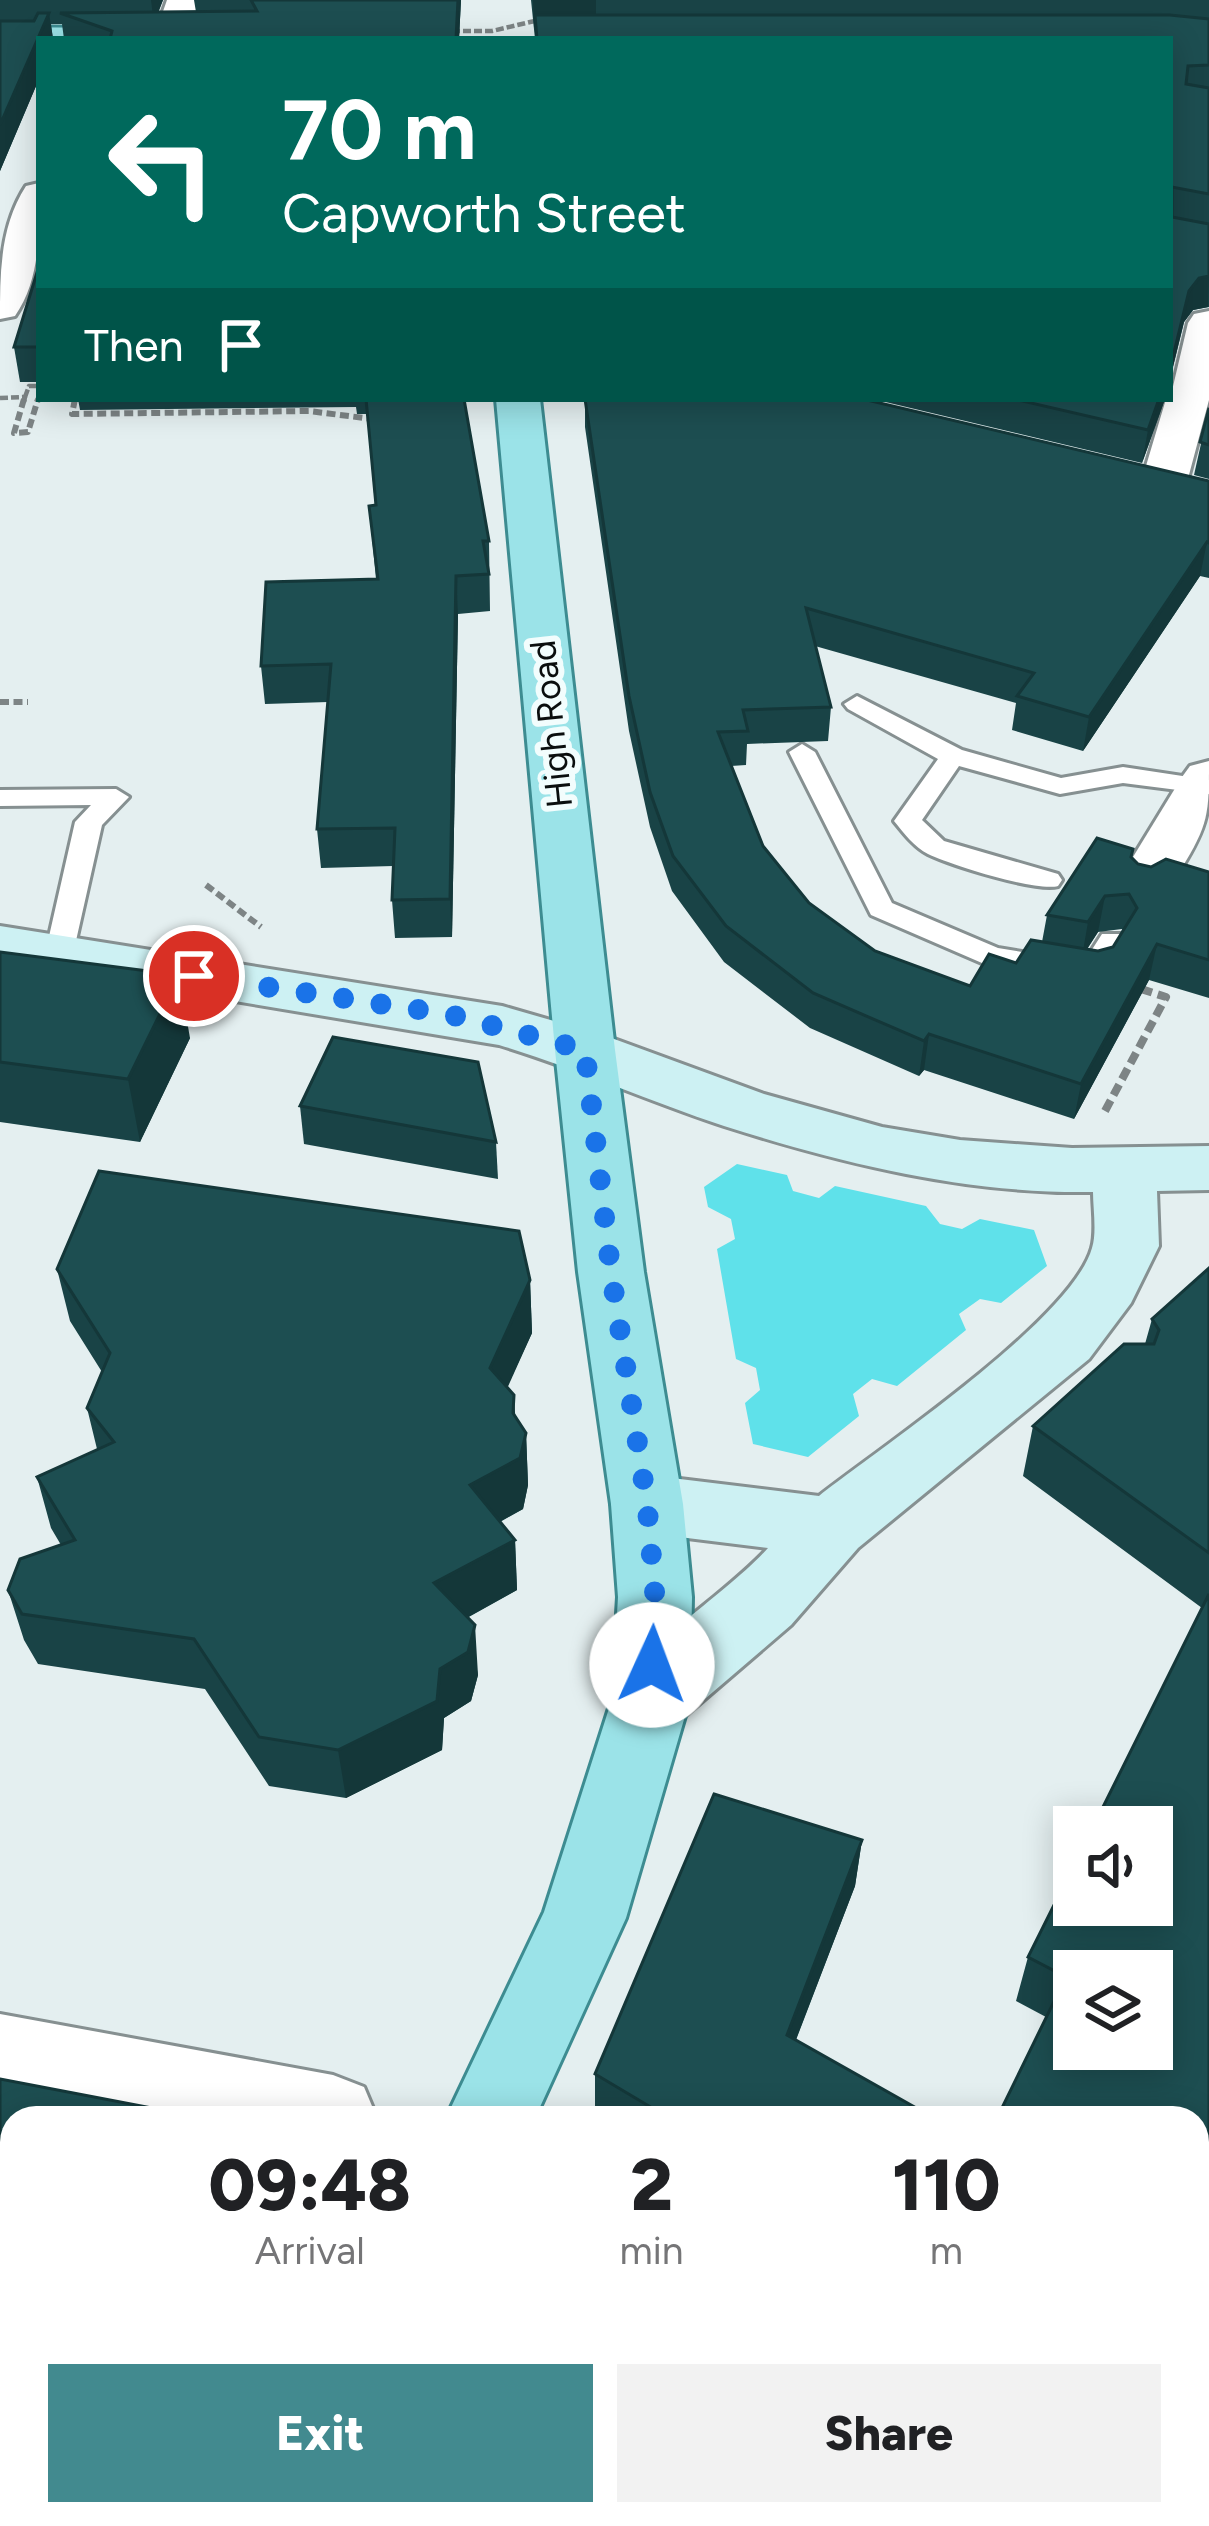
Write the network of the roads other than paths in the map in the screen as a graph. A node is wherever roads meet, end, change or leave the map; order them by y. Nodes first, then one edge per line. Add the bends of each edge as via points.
1 (184, 0) edge
2 (172, 36) edge
3 (0, 37) edge
4 (36, 37) edge
5 (36, 203) edge
6 (0, 307) edge
7 (1209, 323) edge
8 (518, 402) edge
9 (1119, 475) edge
10 (1163, 486) junction
11 (1209, 497) edge
12 (857, 704) dead end
13 (802, 752) dead end
14 (953, 756) junction
15 (1206, 782) edge
16 (0, 797) edge
17 (1152, 873) edge
18 (1048, 880) dead end
19 (1112, 941) edge
20 (0, 944) edge
21 (59, 954) junction
22 (585, 1050) junction
23 (1209, 1168) edge
24 (1099, 1171) junction
25 (647, 1504) junction
26 (832, 1527) junction
27 (651, 1700) junction
28 (0, 2056) edge
29 (268, 2106) edge
30 (496, 2106) edge

1 - 2 street
3 - 4 main road
5 - 6 street
7 - 10 street
8 - 22 main road, High Road
9 - 10 street
10 - 11 street
12 - 14 lane
13 - 19 lane via 880,909 992,956 1093,973
14 - 15 lane via 1060,786 1123,775
14 - 18 lane via 908,820 934,847
15 - 17 street
16 - 21 lane via 116,797 89,823
20 - 21 main road
21 - 22 main road via 448,1014
22 - 24 main road via 882,1149
22 - 25 main road, High Road
23 - 24 main road
24 - 26 main road via 1126,1246 1074,1348
25 - 26 main road
25 - 27 main road, High Road via 655,1597
26 - 27 main road via 765,1603
27 - 30 main road, High Road via 584,1918
28 - 29 street

